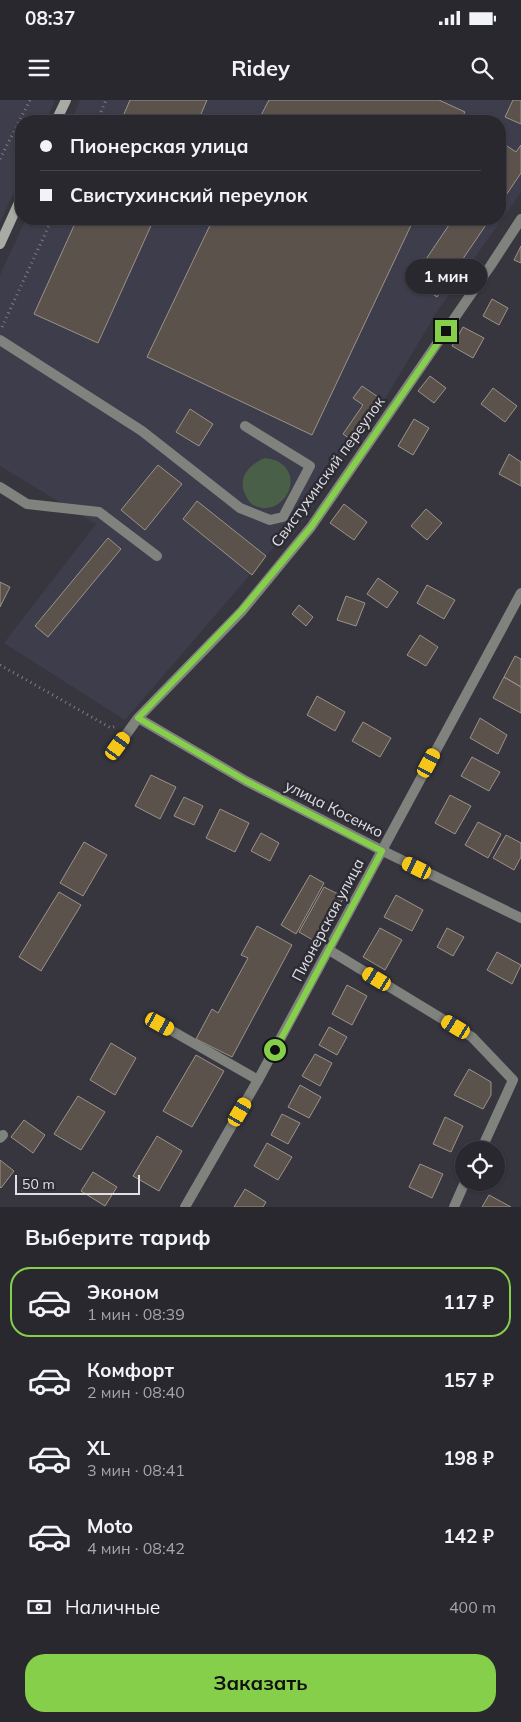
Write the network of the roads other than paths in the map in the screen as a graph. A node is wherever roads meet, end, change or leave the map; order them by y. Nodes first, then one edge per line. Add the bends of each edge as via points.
1 (66, 100) edge
2 (59, 115) edge
3 (15, 211) edge
4 (521, 219) edge
5 (0, 244) edge
6 (0, 340) edge
7 (245, 426) dead end
8 (0, 488) edge
9 (157, 556) dead end
10 (521, 593) edge
11 (138, 718) junction
12 (118, 746) dead end
13 (382, 851) junction
14 (521, 918) edge
15 (329, 950) junction
16 (160, 1024) dead end
17 (258, 1080) junction
18 (517, 1080) edge
19 (485, 1141) edge
20 (461, 1191) edge
21 (185, 1207) edge
22 (454, 1207) edge

1 - 2 main road
3 - 5 main road
4 - 11 street, Свистухинский переулок via 311,527 242,610
6 - 7 street via 142,431 240,508 270,520 283,517 310,466
8 - 9 street via 27,504 99,512
10 - 13 street, Пионерская улица
11 - 12 street, Свистухинский переулок
11 - 13 street, улица Косенко via 246,781
13 - 14 street, улица Косенко
13 - 15 street, Пионерская улица
15 - 17 street, Пионерская улица
15 - 18 street via 472,1037
16 - 17 street
17 - 21 street, Пионерская улица
18 - 19 street
20 - 22 street

